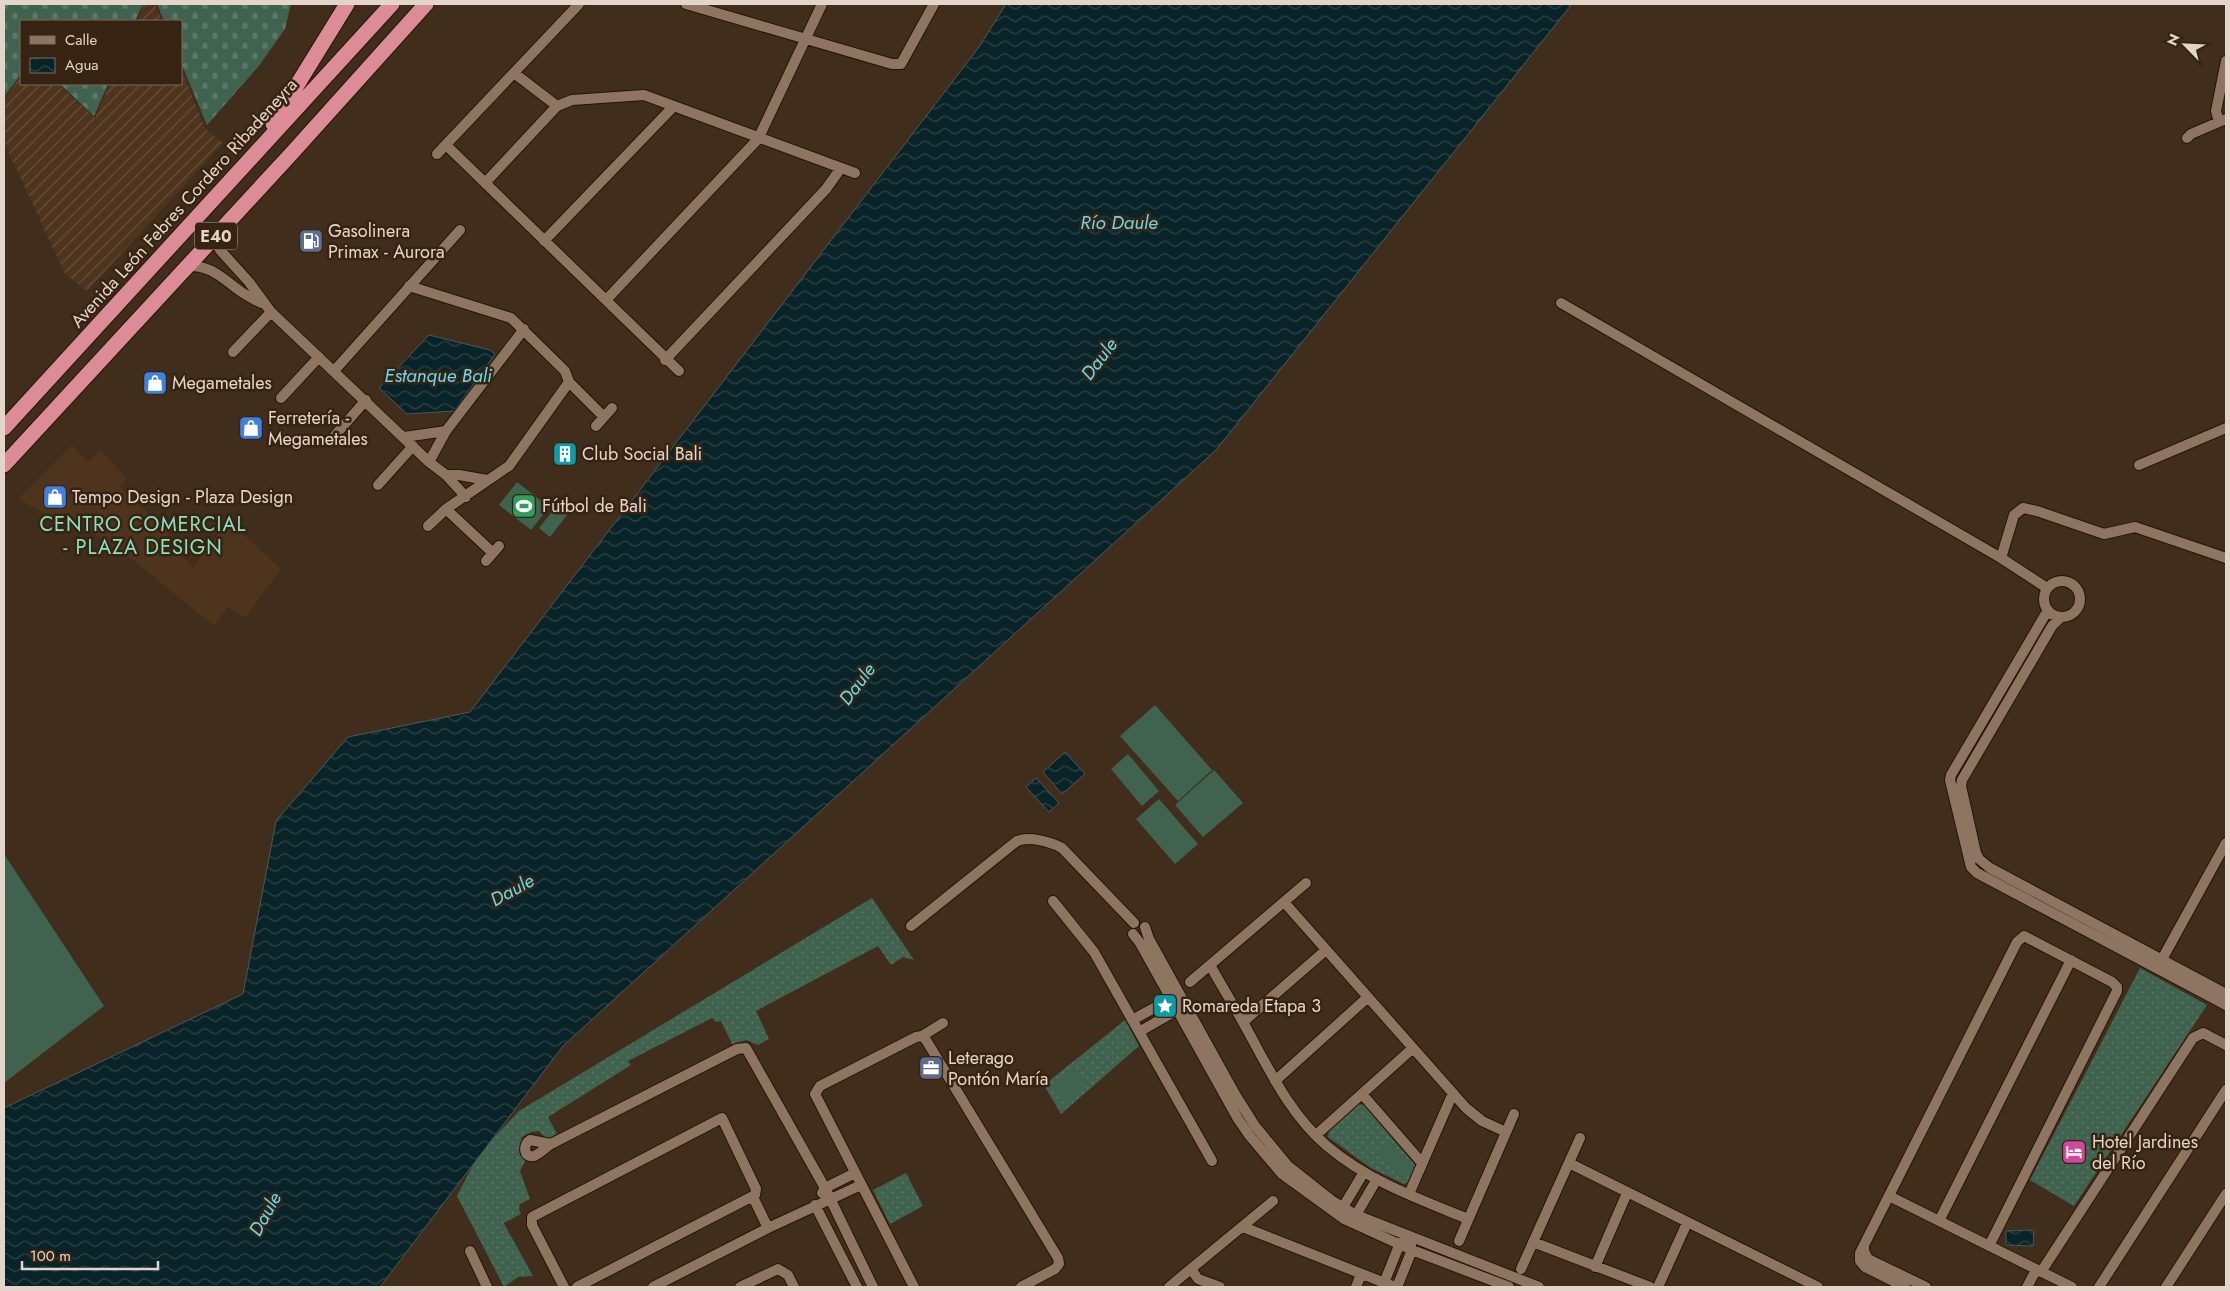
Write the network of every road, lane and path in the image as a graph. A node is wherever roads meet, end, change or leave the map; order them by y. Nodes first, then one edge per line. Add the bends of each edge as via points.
1 (347, 4) edge
2 (392, 4) edge
3 (426, 4) edge
4 (580, 4) edge
5 (686, 4) edge
6 (822, 4) edge
7 (934, 4) edge
8 (804, 39) junction
9 (2226, 61) edge
10 (514, 73) junction
11 (557, 106) junction
12 (672, 107) junction
13 (2222, 120) edge
14 (758, 138) junction
15 (2187, 138) dead end
16 (446, 145) junction
17 (254, 154) junction
18 (438, 154) dead end
19 (841, 168) junction
20 (855, 173) dead end
21 (485, 183) junction
22 (460, 230) dead end
23 (215, 237) junction
24 (544, 240) junction
25 (188, 266) junction
26 (409, 286) junction
27 (606, 300) junction
28 (1561, 303) dead end
29 (268, 308) junction
30 (524, 329) junction
31 (233, 352) dead end
32 (319, 357) junction
33 (665, 360) junction
34 (334, 371) junction
35 (679, 371) dead end
36 (569, 382) junction
37 (281, 398) dead end
38 (366, 400) junction
39 (612, 408) dead end
40 (604, 417) junction
41 (596, 426) dead end
42 (4, 428) edge
43 (2226, 428) edge
44 (446, 431) junction
45 (404, 437) junction
46 (330, 441) dead end
47 (413, 446) junction
48 (429, 462) junction
49 (4, 465) edge
50 (2139, 465) dead end
51 (446, 475) junction
52 (487, 480) junction
53 (378, 485) dead end
54 (466, 497) junction
55 (446, 509) junction
56 (428, 526) dead end
57 (493, 553) dead end
58 (2001, 558) junction
59 (2226, 558) edge
60 (2047, 588) junction
61 (2048, 610) junction
62 (2061, 617) junction
63 (2226, 843) edge
64 (1306, 883) dead end
65 (1053, 901) dead end
66 (1284, 902) junction
67 (1134, 923) junction
68 (911, 926) dead end
69 (1145, 927) junction
70 (1133, 934) junction
71 (1326, 950) junction
72 (2162, 958) junction
73 (2071, 960) junction
74 (1210, 965) junction
75 (2157, 968) junction
76 (1190, 982) dead end
77 (2226, 994) edge
78 (1368, 997) junction
79 (1171, 999) junction
80 (1183, 999) junction
81 (2226, 1005) edge
82 (1177, 1010) junction
83 (1132, 1020) junction
84 (1243, 1022) junction
85 (943, 1023) dead end
86 (1139, 1032) junction
87 (922, 1036) junction
88 (2226, 1045) edge
89 (1413, 1048) junction
90 (1275, 1081) junction
91 (2226, 1090) edge
92 (1453, 1093) junction
93 (1362, 1094) junction
94 (1514, 1114) dead end
95 (1506, 1132) junction
96 (1316, 1134) junction
97 (1580, 1138) dead end
98 (551, 1144) dead end
99 (1212, 1161) dead end
100 (1422, 1163) junction
101 (1569, 1164) junction
102 (1364, 1172) junction
103 (855, 1173) junction
104 (1377, 1179) junction
105 (860, 1185) junction
106 (825, 1188) junction
107 (1627, 1193) junction
108 (1409, 1194) junction
109 (2226, 1194) edge
110 (1889, 1196) junction
111 (753, 1197) junction
112 (829, 1198) junction
113 (1273, 1201) dead end
114 (815, 1205) junction
115 (1343, 1208) junction
116 (1356, 1215) junction
117 (1344, 1219) junction
118 (1468, 1219) junction
119 (1939, 1221) junction
120 (1686, 1223) junction
121 (1243, 1227) junction
122 (768, 1228) junction
123 (1409, 1237) junction
124 (1459, 1241) dead end
125 (1533, 1242) junction
126 (1400, 1243) junction
127 (1864, 1246) junction
128 (1989, 1246) junction
129 (1412, 1250) junction
130 (470, 1251) dead end
131 (1595, 1267) junction
132 (1191, 1269) junction
133 (1521, 1269) dead end
134 (2038, 1271) junction
135 (1361, 1274) junction
136 (1384, 1283) junction
137 (1814, 1286) edge
138 (487, 1287) edge
139 (564, 1287) edge
140 (577, 1287) edge
141 (653, 1287) edge
142 (740, 1287) edge
143 (794, 1287) edge
144 (857, 1287) edge
145 (873, 1287) edge
146 (914, 1287) edge
147 (1021, 1287) edge
148 (1170, 1287) edge
149 (1220, 1287) edge
150 (1356, 1287) edge
151 (1396, 1287) edge
152 (1509, 1287) edge
153 (1539, 1287) edge
154 (1650, 1287) edge
155 (1658, 1287) edge
156 (1905, 1287) edge
157 (1926, 1287) edge
158 (2027, 1287) edge
159 (2072, 1287) edge
160 (2099, 1287) edge
161 (2166, 1287) edge

1 - 17 highway
2 - 17 highway, Avenida León Febres Cordero Ribadeneyra / E40
3 - 23 highway, E40
4 - 10 street
5 - 8 street
6 - 8 street
7 - 8 street via 901,64
8 - 14 street
9 - 13 street via 2216,111
10 - 11 street
10 - 16 street
11 - 12 street via 572,100 644,95
11 - 21 street
12 - 14 street
12 - 24 street
13 - 15 street
14 - 19 street
14 - 27 street
16 - 18 street
16 - 21 street
17 - 42 highway, Avenida León Febres Cordero Ribadeneyra / E40
19 - 20 street
19 - 33 street via 826,190
21 - 24 street
22 - 26 street
23 - 25 highway, E40
23 - 29 street via 220,250
24 - 27 street
25 - 29 street via 213,270
25 - 49 highway, E40
26 - 30 street via 507,316
26 - 34 street
27 - 33 street
28 - 58 street
29 - 31 street
29 - 32 street
30 - 36 street via 565,371
30 - 44 street
32 - 34 street
32 - 37 street
33 - 35 street
34 - 38 street
36 - 40 street
36 - 52 street via 516,459
38 - 45 street
38 - 46 street
39 - 40 street
40 - 41 street
43 - 50 street
44 - 45 street
44 - 48 street
45 - 47 street
47 - 48 street
47 - 53 street
48 - 51 street
51 - 52 street
51 - 54 street
52 - 54 street
54 - 55 street
55 - 56 street
55 - 57 street
58 - 59 street via 2014,515 2023,508 2104,534 2135,527
58 - 60 street
60 - 61 street via 2044,603
60 - 62 street via 2061,581 2076,588 2078,605 2069,616
61 - 62 street
61 - 75 street via 1951,775 1968,859 1977,873
62 - 72 street via 2052,626 1962,780 1976,853 1990,868
63 - 72 street
64 - 66 street
65 - 83 street via 1094,952
66 - 71 street
66 - 74 street
67 - 68 street via 1062,848 1025,839 1017,841
67 - 69 street via 1141,922
67 - 70 street via 1131,928
69 - 70 street via 1142,935
69 - 80 street
70 - 79 street
71 - 78 street
71 - 84 street
72 - 75 street
72 - 77 street
73 - 110 street via 2027,937 2021,937 2017,942
73 - 119 street
73 - 128 street via 2112,982 2116,995
74 - 76 street
74 - 84 street
75 - 81 street
78 - 89 street
78 - 90 street
79 - 80 street
79 - 82 street
79 - 83 street
80 - 82 street
80 - 115 street via 1255,1126 1288,1166
82 - 86 street
82 - 117 street via 1249,1135 1282,1174
83 - 86 street
84 - 90 street
85 - 87 street
86 - 99 street
87 - 103 street via 815,1091
87 - 147 street via 1058,1258 1057,1268
88 - 134 street via 2203,1033 2193,1038
89 - 92 street
89 - 93 street
90 - 96 street via 1294,1110
91 - 160 street
92 - 95 street via 1482,1121
92 - 100 street
93 - 96 street
93 - 100 street
94 - 95 street
95 - 118 street
96 - 102 street
97 - 101 street
98 - 106 street via 743,1048 749,1050
100 - 108 street
101 - 107 street
101 - 125 street
102 - 104 street
102 - 115 street
103 - 105 street
103 - 106 street
104 - 108 street
104 - 116 street
105 - 112 street
105 - 146 street
106 - 112 street
106 - 114 street
107 - 120 street
107 - 131 street
108 - 118 street
109 - 161 street
110 - 119 street
110 - 127 street
111 - 122 street
111 - 139 street via 756,1189 722,1118 532,1217 532,1225
111 - 140 street
112 - 114 street
112 - 145 street
113 - 121 street
114 - 122 street
114 - 144 street
115 - 116 street
115 - 117 street
116 - 117 street
116 - 123 street
117 - 126 street
118 - 124 street
119 - 128 street
120 - 137 street
120 - 155 street
121 - 132 street
121 - 135 street
122 - 141 street
123 - 126 street
123 - 129 street
123 - 153 street
125 - 131 street
125 - 133 street
126 - 129 street
126 - 136 street
127 - 156 street via 1860,1257 1862,1265
127 - 157 street via 1868,1259
128 - 134 street
129 - 151 street
129 - 152 street
130 - 138 street
131 - 154 street
132 - 148 street
132 - 149 street via 1198,1279
134 - 158 street
134 - 159 street
135 - 136 street
135 - 150 street
136 - 151 street
142 - 143 street via 778,1269 788,1275

